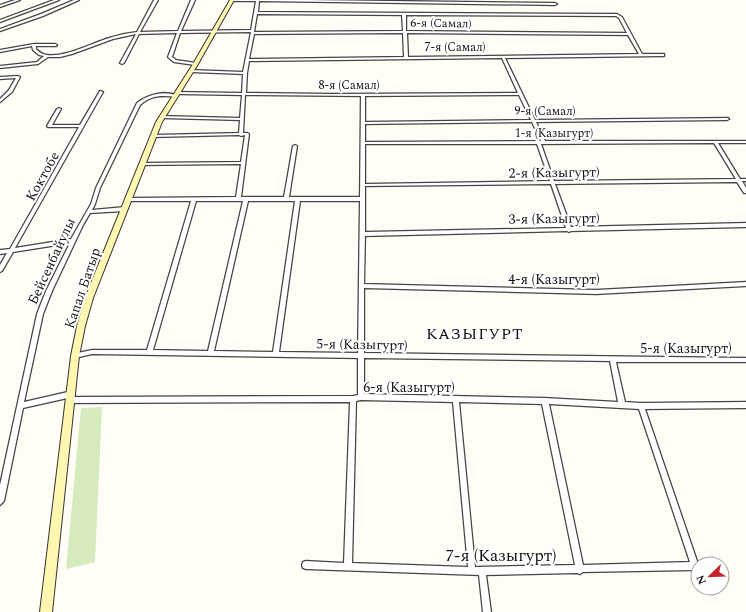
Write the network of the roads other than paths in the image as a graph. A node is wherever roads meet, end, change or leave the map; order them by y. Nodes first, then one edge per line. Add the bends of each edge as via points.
1 (18, 0) edge
2 (57, 0) edge
3 (77, 0) edge
4 (156, 0) edge
5 (193, 0) edge
6 (232, 0) edge
7 (12, 1) edge
8 (258, 1) edge
9 (298, 1) edge
10 (384, 1) edge
11 (432, 2) edge
12 (555, 4) dead end
13 (0, 6) edge
14 (256, 13) junction
15 (404, 14) junction
16 (0, 21) edge
17 (0, 30) edge
18 (212, 31) junction
19 (140, 32) junction
20 (179, 32) junction
21 (252, 32) junction
22 (405, 32) junction
23 (629, 34) junction
24 (34, 45) junction
25 (55, 45) dead end
26 (0, 51) edge
27 (641, 55) junction
28 (663, 55) dead end
29 (47, 56) junction
30 (503, 57) junction
31 (406, 58) junction
32 (247, 60) junction
33 (122, 63) dead end
34 (0, 67) edge
35 (193, 67) junction
36 (244, 73) junction
37 (0, 78) edge
38 (101, 92) dead end
39 (177, 94) junction
40 (520, 94) junction
41 (244, 95) junction
42 (363, 95) junction
43 (0, 101) edge
44 (59, 109) dead end
45 (162, 117) junction
46 (242, 119) junction
47 (727, 119) dead end
48 (534, 121) junction
49 (363, 123) junction
50 (82, 126) junction
51 (241, 135) junction
52 (154, 136) junction
53 (746, 142) edge
54 (363, 143) junction
55 (542, 143) junction
56 (716, 143) junction
57 (295, 146) dead end
58 (243, 163) junction
59 (142, 164) junction
60 (739, 180) junction
61 (746, 180) edge
62 (553, 183) junction
63 (362, 185) junction
64 (746, 192) edge
65 (129, 199) junction
66 (194, 199) junction
67 (238, 199) junction
68 (246, 199) junction
69 (286, 199) junction
70 (298, 199) junction
71 (362, 199) junction
72 (126, 209) junction
73 (88, 212) junction
74 (746, 225) edge
75 (569, 230) junction
76 (362, 234) junction
77 (73, 241) junction
78 (13, 250) junction
79 (0, 252) edge
80 (0, 270) edge
81 (746, 284) edge
82 (362, 286) junction
83 (149, 353) junction
84 (211, 353) junction
85 (276, 355) junction
86 (361, 355) junction
87 (75, 356) junction
88 (612, 359) junction
89 (746, 360) edge
90 (71, 397) junction
91 (361, 397) junction
92 (353, 399) junction
93 (456, 399) junction
94 (545, 401) junction
95 (622, 405) junction
96 (20, 406) junction
97 (641, 406) junction
98 (746, 406) edge
99 (0, 501) edge
100 (306, 565) dead end
101 (348, 566) junction
102 (580, 570) junction
103 (472, 571) junction
104 (482, 572) junction
105 (46, 612) edge
106 (487, 612) edge

1 - 7 street
2 - 16 street
3 - 17 street
4 - 19 street
5 - 20 street
6 - 8 street
6 - 18 main road, Капал Батыр
7 - 13 street
8 - 9 street
8 - 14 street
9 - 10 street
10 - 11 street
11 - 12 street
14 - 15 street
14 - 21 street
15 - 22 street
15 - 23 street via 617,15
18 - 20 street, 6-я (Самал)
18 - 21 street, 6-я (Самал)
18 - 35 main road, Капал Батыр
19 - 20 street, 6-я (Самал)
19 - 29 street, 6-я (Самал) via 104,40 61,56
19 - 33 street
20 - 35 street via 170,57
21 - 22 street, 6-я (Самал)
21 - 32 street
22 - 23 street, 6-я (Самал)
22 - 31 street
23 - 27 street
24 - 25 street
24 - 26 street
24 - 29 street via 35,52
27 - 28 street, 7-я (Самал)
27 - 30 street, 7-я (Самал)
29 - 34 street, 6-я (Самал) via 38,63
30 - 31 street, 7-я (Самал)
30 - 40 street
31 - 32 street, 7-я (Самал)
32 - 36 street
35 - 36 street
35 - 39 main road, Капал Батыр
36 - 41 street
37 - 43 street via 18,77 11,91
38 - 50 street, Коктобе
39 - 41 street, 8-я (Самал)
39 - 45 main road, Капал Батыр
39 - 73 street, Бейсенбайулы via 152,96 138,104
40 - 42 street, 8-я (Самал)
40 - 48 street
41 - 42 street, 8-я (Самал)
41 - 46 street
42 - 49 street
44 - 50 street via 49,126
45 - 46 street
45 - 52 main road, Капал Батыр
46 - 51 street
47 - 48 street, 9-я (Самал)
48 - 49 street, 9-я (Самал)
48 - 55 street
49 - 54 street
50 - 78 street, Коктобе
51 - 52 street
51 - 58 street via 247,134
52 - 59 main road, Капал Батыр
53 - 56 street, 1-я (Казыгурт)
54 - 55 street, 1-я (Казыгурт)
54 - 63 street
55 - 56 street, 1-я (Казыгурт)
55 - 62 street
56 - 60 street
57 - 69 street
58 - 59 street
58 - 67 street
59 - 65 main road, Капал Батыр
60 - 61 street, 2-я (Казыгурт)
60 - 62 street, 2-я (Казыгурт)
60 - 64 street
62 - 63 street, 2-я (Казыгурт)
62 - 75 street
63 - 71 street
65 - 66 street
65 - 72 main road, Капал Батыр
66 - 67 street
66 - 83 street
67 - 68 street
68 - 69 street
68 - 84 street
69 - 70 street
70 - 71 street
70 - 85 street
71 - 76 street
72 - 73 street
72 - 87 main road, Капал Батыр via 89,298
73 - 77 street, Бейсенбайулы
74 - 75 street, 3-я (Казыгурт)
75 - 76 street, 3-я (Казыгурт)
76 - 82 street
77 - 78 street
77 - 96 street, Бейсенбайулы via 40,314
78 - 79 street
78 - 80 street, Коктобе
81 - 82 street, 4-я (Казыгурт) via 582,292
82 - 86 street
83 - 84 street, 5-я (Казыгурт)
83 - 87 street, 5-я (Казыгурт) via 92,352
84 - 85 street, 5-я (Казыгурт)
85 - 86 street, 5-я (Казыгурт)
86 - 88 street, 5-я (Казыгурт)
86 - 91 street
87 - 90 main road, Капал Батыр
88 - 89 street, 5-я (Казыгурт)
88 - 95 street
90 - 92 street, 6-я (Казыгурт)
90 - 96 street, 6-я (Казыгурт)
90 - 105 main road, Капал Батыр
91 - 92 street, 6-я (Казыгурт)
91 - 93 street, 6-я (Казыгурт)
92 - 101 street
93 - 94 street, 6-я (Казыгурт)
93 - 103 street
94 - 95 street, 6-я (Казыгурт)
94 - 102 street
95 - 97 street, 6-я (Казыгурт)
96 - 99 street, Бейсенбайулы
97 - 98 street, 6-я (Казыгурт)
97 - 102 street, 7-я (Казыгурт) via 695,566
100 - 101 street, 7-я (Казыгурт)
101 - 103 street, 7-я (Казыгурт)
102 - 104 street, 7-я (Казыгурт)
103 - 104 street, 7-я (Казыгурт)
104 - 106 street

